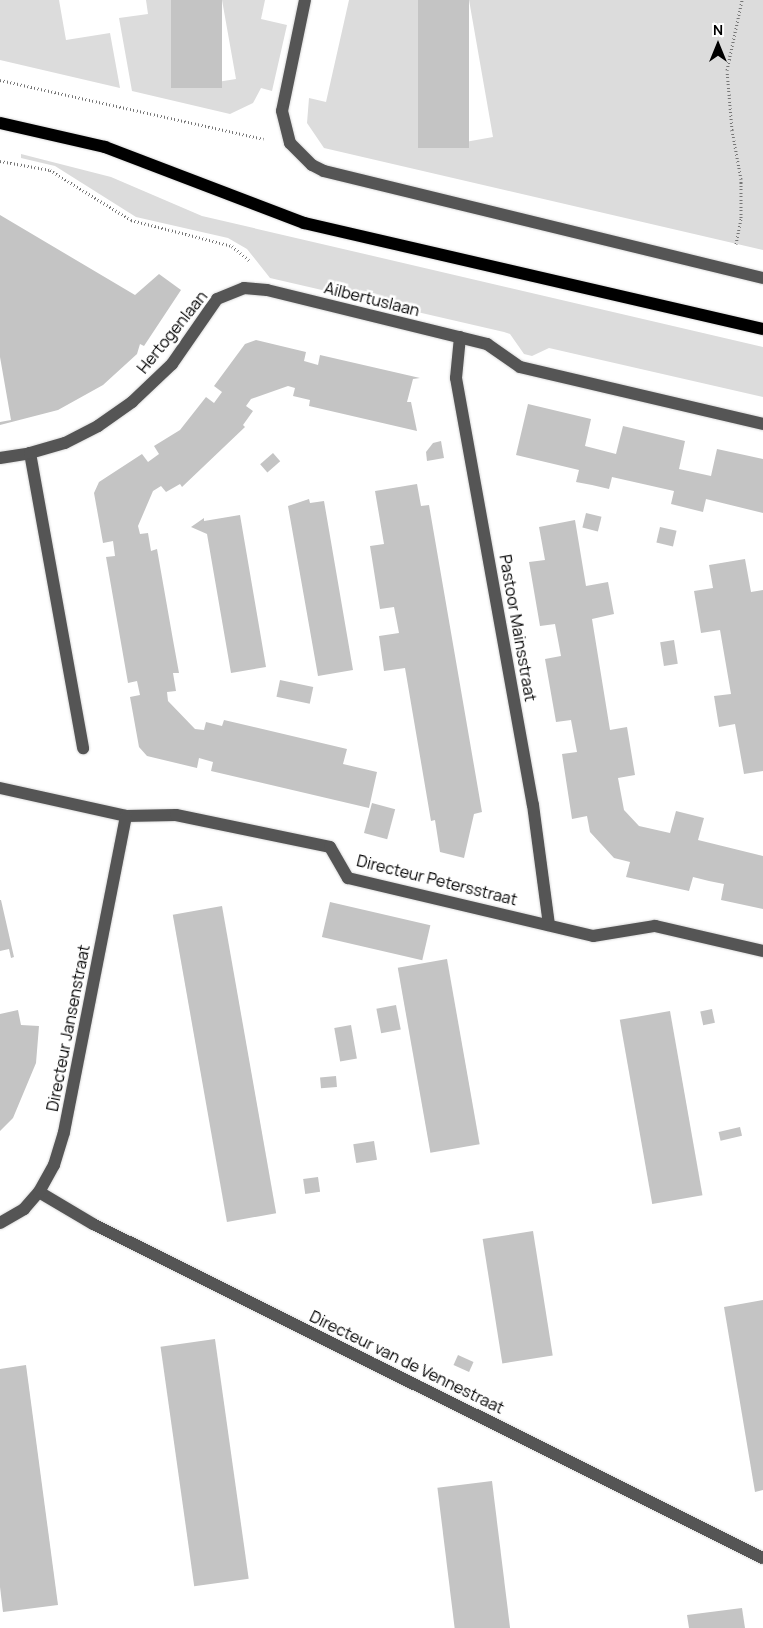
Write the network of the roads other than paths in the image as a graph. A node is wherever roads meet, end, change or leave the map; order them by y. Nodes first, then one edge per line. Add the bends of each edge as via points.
1 (305, 0) edge
2 (0, 123) edge
3 (763, 278) edge
4 (267, 290) joint
5 (763, 329) edge
6 (460, 338) junction
7 (763, 424) edge
8 (30, 454) junction
9 (0, 458) edge
10 (83, 748) dead end
11 (0, 788) edge
12 (126, 816) junction
13 (549, 925) junction
14 (763, 951) edge
15 (39, 1192) junction
16 (0, 1223) edge
17 (763, 1558) edge

1 - 3 street via 282,111 290,143 300,155 324,171
2 - 5 main road via 105,147 304,223
4 - 6 street, Ailbertuslaan
4 - 8 street, Hertogenlaan via 244,288 217,299 172,364 132,402 98,426 65,443
6 - 7 street, Ailbertuslaan via 487,344 520,367
6 - 13 street, Pastoor Mainsstraat via 456,378 533,805
8 - 9 street, Hertogenlaan
8 - 10 street
11 - 12 street, Directeur Petersstraat
12 - 13 street, Directeur Petersstraat via 176,815 330,847 348,878
12 - 15 street, Directeur Jansenstraat via 64,1132 54,1166
13 - 14 street, Directeur Petersstraat via 593,936 655,926
15 - 16 street, Directeur Jansenstraat via 24,1209
15 - 17 street, Directeur van de Vennestraat via 101,1228

